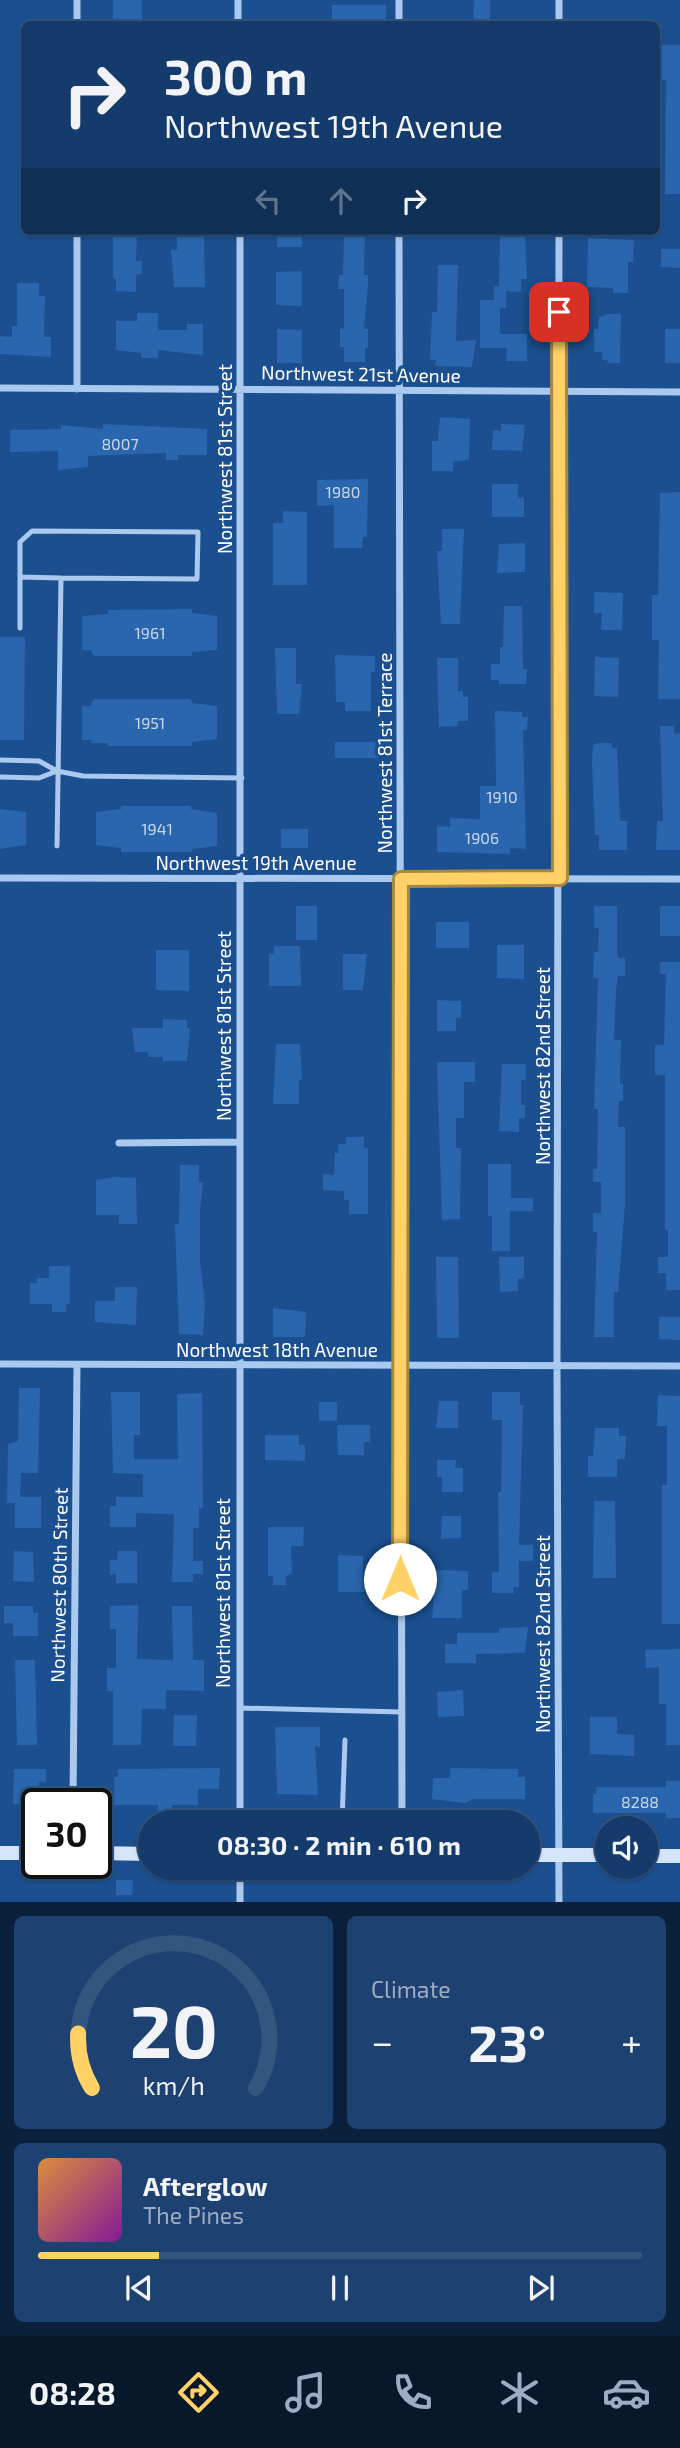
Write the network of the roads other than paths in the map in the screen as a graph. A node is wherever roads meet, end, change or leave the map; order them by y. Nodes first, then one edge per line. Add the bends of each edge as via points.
1 (77, 0) edge
2 (238, 0) edge
3 (399, 0) edge
4 (559, 0) edge
5 (77, 21) edge
6 (238, 21) edge
7 (399, 21) edge
8 (559, 21) edge
9 (77, 235) edge
10 (240, 235) edge
11 (399, 235) edge
12 (559, 235) edge
13 (241, 387) junction
14 (0, 388) edge
15 (77, 389) junction
16 (399, 391) junction
17 (680, 392) edge
18 (560, 393) junction
19 (20, 577) junction
20 (61, 578) junction
21 (20, 628) dead end
22 (0, 760) edge
23 (57, 771) junction
24 (0, 777) edge
25 (242, 778) junction
26 (57, 846) dead end
27 (0, 878) edge
28 (560, 878) junction
29 (401, 879) junction
30 (680, 879) edge
31 (240, 880) junction
32 (240, 1142) junction
33 (119, 1143) dead end
34 (0, 1364) edge
35 (238, 1364) junction
36 (77, 1365) junction
37 (399, 1366) junction
38 (557, 1366) junction
39 (680, 1367) edge
40 (240, 1708) junction
41 (401, 1712) junction
42 (345, 1740) dead end
43 (73, 1788) edge
44 (240, 1810) edge
45 (342, 1810) edge
46 (402, 1810) edge
47 (0, 1853) edge
48 (21, 1853) edge
49 (112, 1853) edge
50 (138, 1854) edge
51 (540, 1855) edge
52 (560, 1855) junction
53 (595, 1856) edge
54 (658, 1856) edge
55 (680, 1856) edge
56 (240, 1880) edge
57 (240, 1902) edge
58 (559, 1902) edge

1 - 5 street
2 - 6 street
3 - 7 street
4 - 8 street
9 - 15 street
10 - 13 street, Northwest 81st Street
11 - 16 street, Northwest 81st Terrace
12 - 18 street, Northwest 82nd Street
13 - 15 street, Northwest 21st Avenue
13 - 16 street, Northwest 21st Avenue
13 - 25 street, Northwest 81st Street
14 - 15 street, Northwest 21st Avenue
16 - 18 street, Northwest 21st Avenue
16 - 29 street, Northwest 81st Terrace
17 - 18 street, Northwest 21st Avenue
18 - 28 street, Northwest 82nd Street
19 - 20 lane
19 - 20 lane via 20,542 32,531 198,531 197,579
19 - 21 lane
20 - 23 lane
22 - 23 lane via 39,761
23 - 24 lane via 39,778
23 - 25 lane via 83,776
23 - 26 lane
25 - 31 street, Northwest 81st Street
27 - 31 street, Northwest 19th Avenue
28 - 29 street, Northwest 19th Avenue
28 - 30 street, Northwest 19th Avenue
28 - 38 street, Northwest 82nd Street
29 - 31 street, Northwest 19th Avenue
29 - 37 street, Northwest 81st Terrace
31 - 32 street, Northwest 81st Street
32 - 33 street
32 - 35 street, Northwest 81st Street
34 - 36 street, Northwest 18th Avenue
35 - 36 street, Northwest 18th Avenue
35 - 37 street, Northwest 18th Avenue
35 - 40 street, Northwest 81st Street
36 - 43 street, Northwest 80th Street
37 - 38 street, Northwest 18th Avenue
37 - 41 street, Northwest 81st Terrace
38 - 39 street, Northwest 18th Avenue
38 - 52 street, Northwest 82nd Street
40 - 41 lane
40 - 44 street, Northwest 81st Street
41 - 46 street, Northwest 81st Terrace
42 - 45 lane
47 - 48 main road
49 - 50 main road
51 - 52 main road
52 - 53 main road
52 - 58 street, Northwest 82nd Street
54 - 55 main road
56 - 57 street

